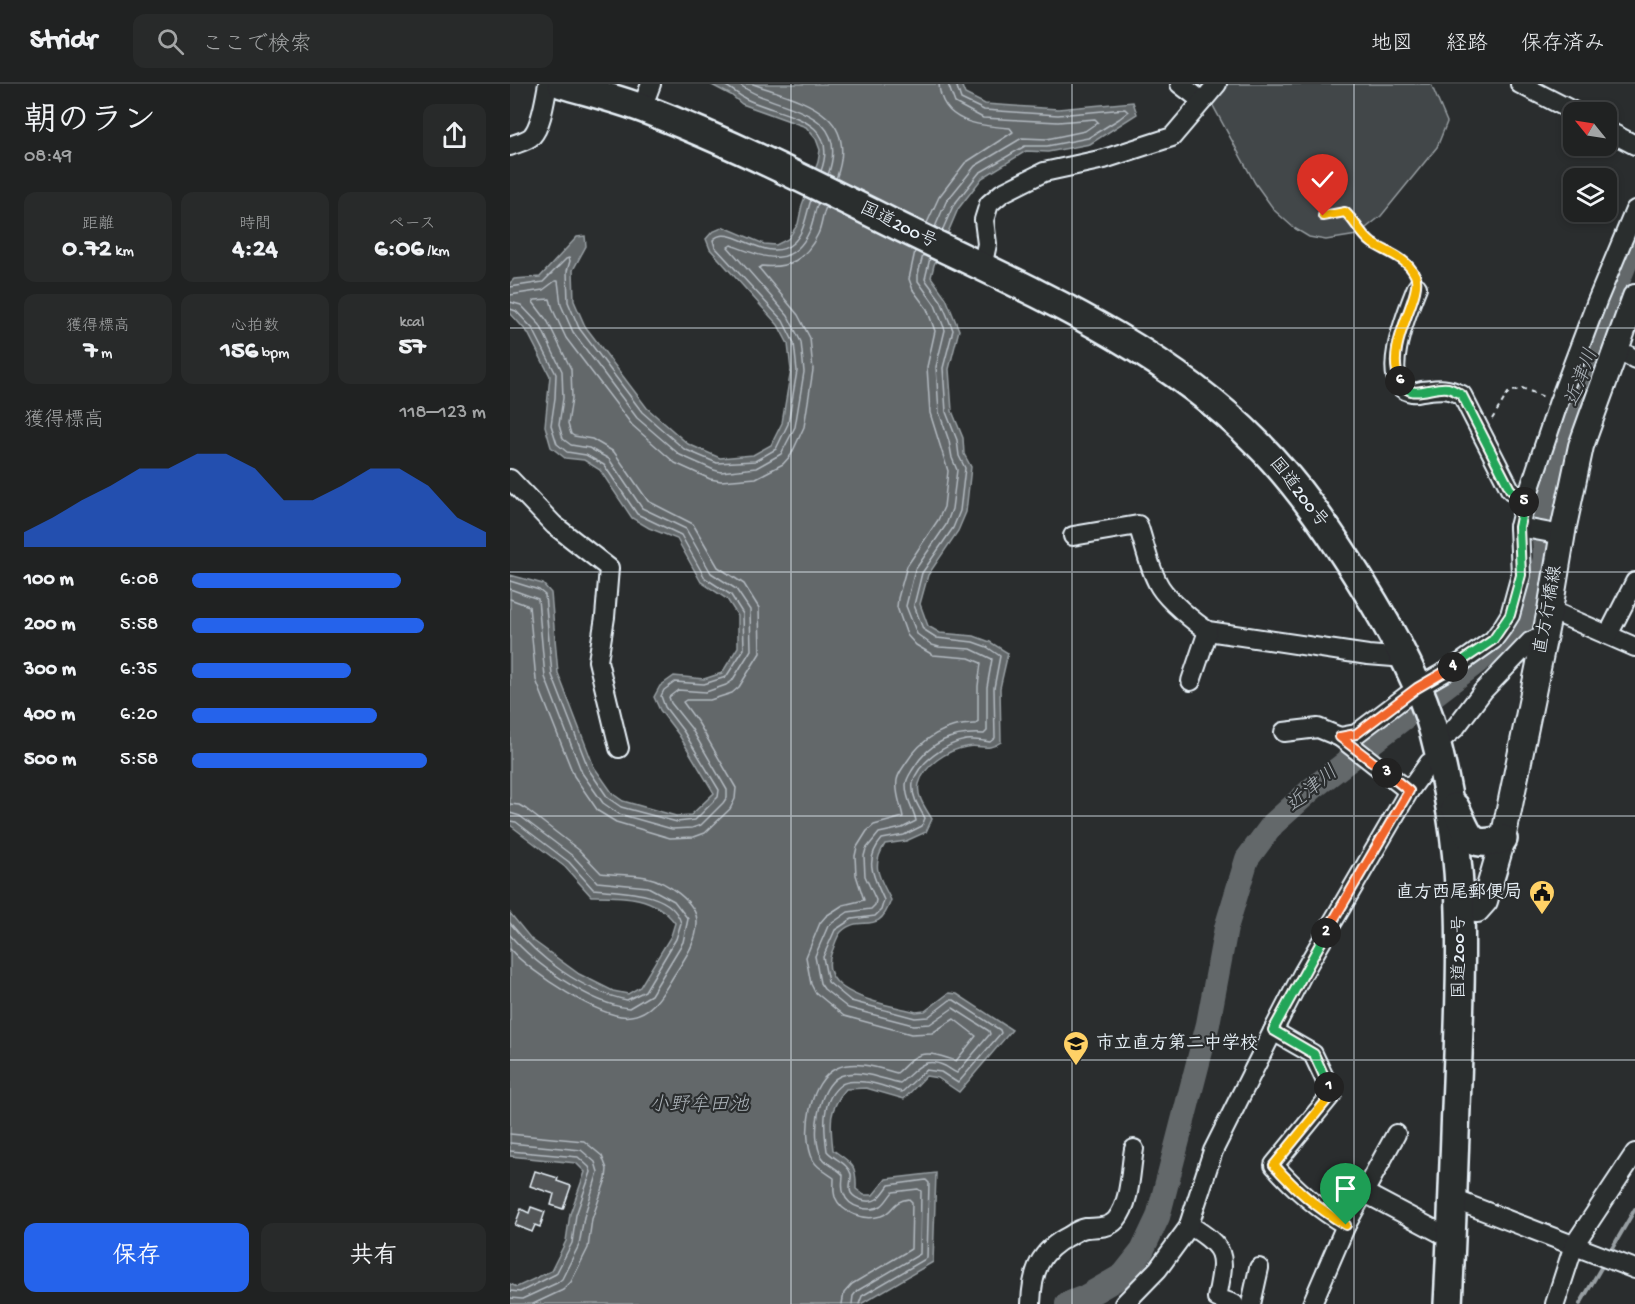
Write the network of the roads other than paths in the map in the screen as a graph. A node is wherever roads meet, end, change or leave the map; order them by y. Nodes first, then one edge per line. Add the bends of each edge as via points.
1 (549, 84) edge
2 (562, 84) edge
3 (1180, 84) edge
4 (1217, 84) edge
5 (1520, 84) edge
6 (647, 96) edge
7 (1202, 101) junction
8 (1563, 106) edge
9 (1617, 136) edge
10 (1635, 145) edge
11 (510, 146) edge
12 (1635, 210) edge
13 (977, 264) junction
14 (1417, 287) road end
15 (1635, 297) edge
16 (1626, 354) edge
17 (510, 479) edge
18 (1525, 503) junction
19 (1522, 527) junction
20 (1557, 534) junction
21 (1073, 536) dead end
22 (1635, 582) edge
23 (1550, 610) junction
24 (1209, 631) junction
25 (1545, 635) junction
26 (1608, 635) junction
27 (1635, 647) edge
28 (1400, 651) junction
29 (1191, 681) dead end
30 (1417, 688) junction
31 (1284, 732) dead end
32 (1345, 740) junction
33 (1436, 743) junction
34 (619, 748) dead end
35 (1409, 791) junction
36 (1448, 796) junction
37 (1503, 839) junction
38 (1461, 909) junction
39 (1273, 1030) junction
40 (1396, 1134) dead end
41 (1134, 1149) dead end
42 (1635, 1153) edge
43 (1362, 1192) junction
44 (1453, 1199) junction
45 (1189, 1225) junction
46 (1346, 1225) junction
47 (1450, 1238) junction
48 (1574, 1245) junction
49 (1259, 1268) dead end
50 (1635, 1269) edge
51 (1031, 1301) edge
52 (1124, 1304) edge
53 (1234, 1304) edge
54 (1251, 1304) edge
55 (1312, 1304) edge
56 (1448, 1304) edge
57 (1555, 1304) edge

1 - 11 street via 533,135
2 - 6 highway, 国道200号
3 - 7 street
4 - 7 street
5 - 8 street
6 - 13 highway, 国道200号 via 784,170
7 - 13 street via 1172,137 1104,159 1044,172 1002,193 989,204 984,220 987,244
9 - 10 street
12 - 18 street via 1597,300
13 - 28 highway, 国道200号 via 1140,352 1195,390 1258,443 1341,549
14 - 18 street via 1397,342 1396,364 1402,387 1412,393 1447,388 1462,395 1510,489
15 - 16 main road, 直方行橋線
16 - 20 main road, 直方行橋線 via 1581,446
17 - 34 street via 554,525 609,568 598,661
18 - 19 street
19 - 20 street
19 - 30 street via 1521,575 1502,628 1493,640 1462,662
20 - 23 main road, 直方行橋線
21 - 24 street via 1138,525 1161,589
22 - 26 street
23 - 25 main road, 直方行橋線
23 - 26 street
24 - 28 street via 1368,656 1393,657
24 - 29 street
25 - 33 street via 1530,642 1455,728
25 - 37 main road, 直方行橋線
26 - 27 street
28 - 30 highway, 国道200号
30 - 32 street
30 - 33 highway, 国道200号
31 - 32 street via 1318,728
32 - 35 street
33 - 35 street via 1429,763
33 - 36 highway, 国道200号
35 - 39 street
36 - 37 highway via 1467,835 1488,844
36 - 38 highway, 国道200号
37 - 38 main road, 直方行橋線 via 1485,901 1477,910
38 - 44 highway, 国道200号
39 - 45 street via 1213,1151
39 - 46 street via 1314,1054 1332,1094 1274,1165 1294,1188
40 - 43 street
41 - 51 street via 1126,1198 1115,1221 1106,1226 1082,1228 1041,1258 1033,1274
42 - 48 street
43 - 46 street
43 - 47 street
44 - 47 highway, 国道200号
44 - 48 street
45 - 52 street via 1158,1269
45 - 53 street via 1216,1244 1223,1265 1217,1298
46 - 55 street
47 - 56 highway, 国道200号
48 - 50 street
48 - 57 street
49 - 54 street

